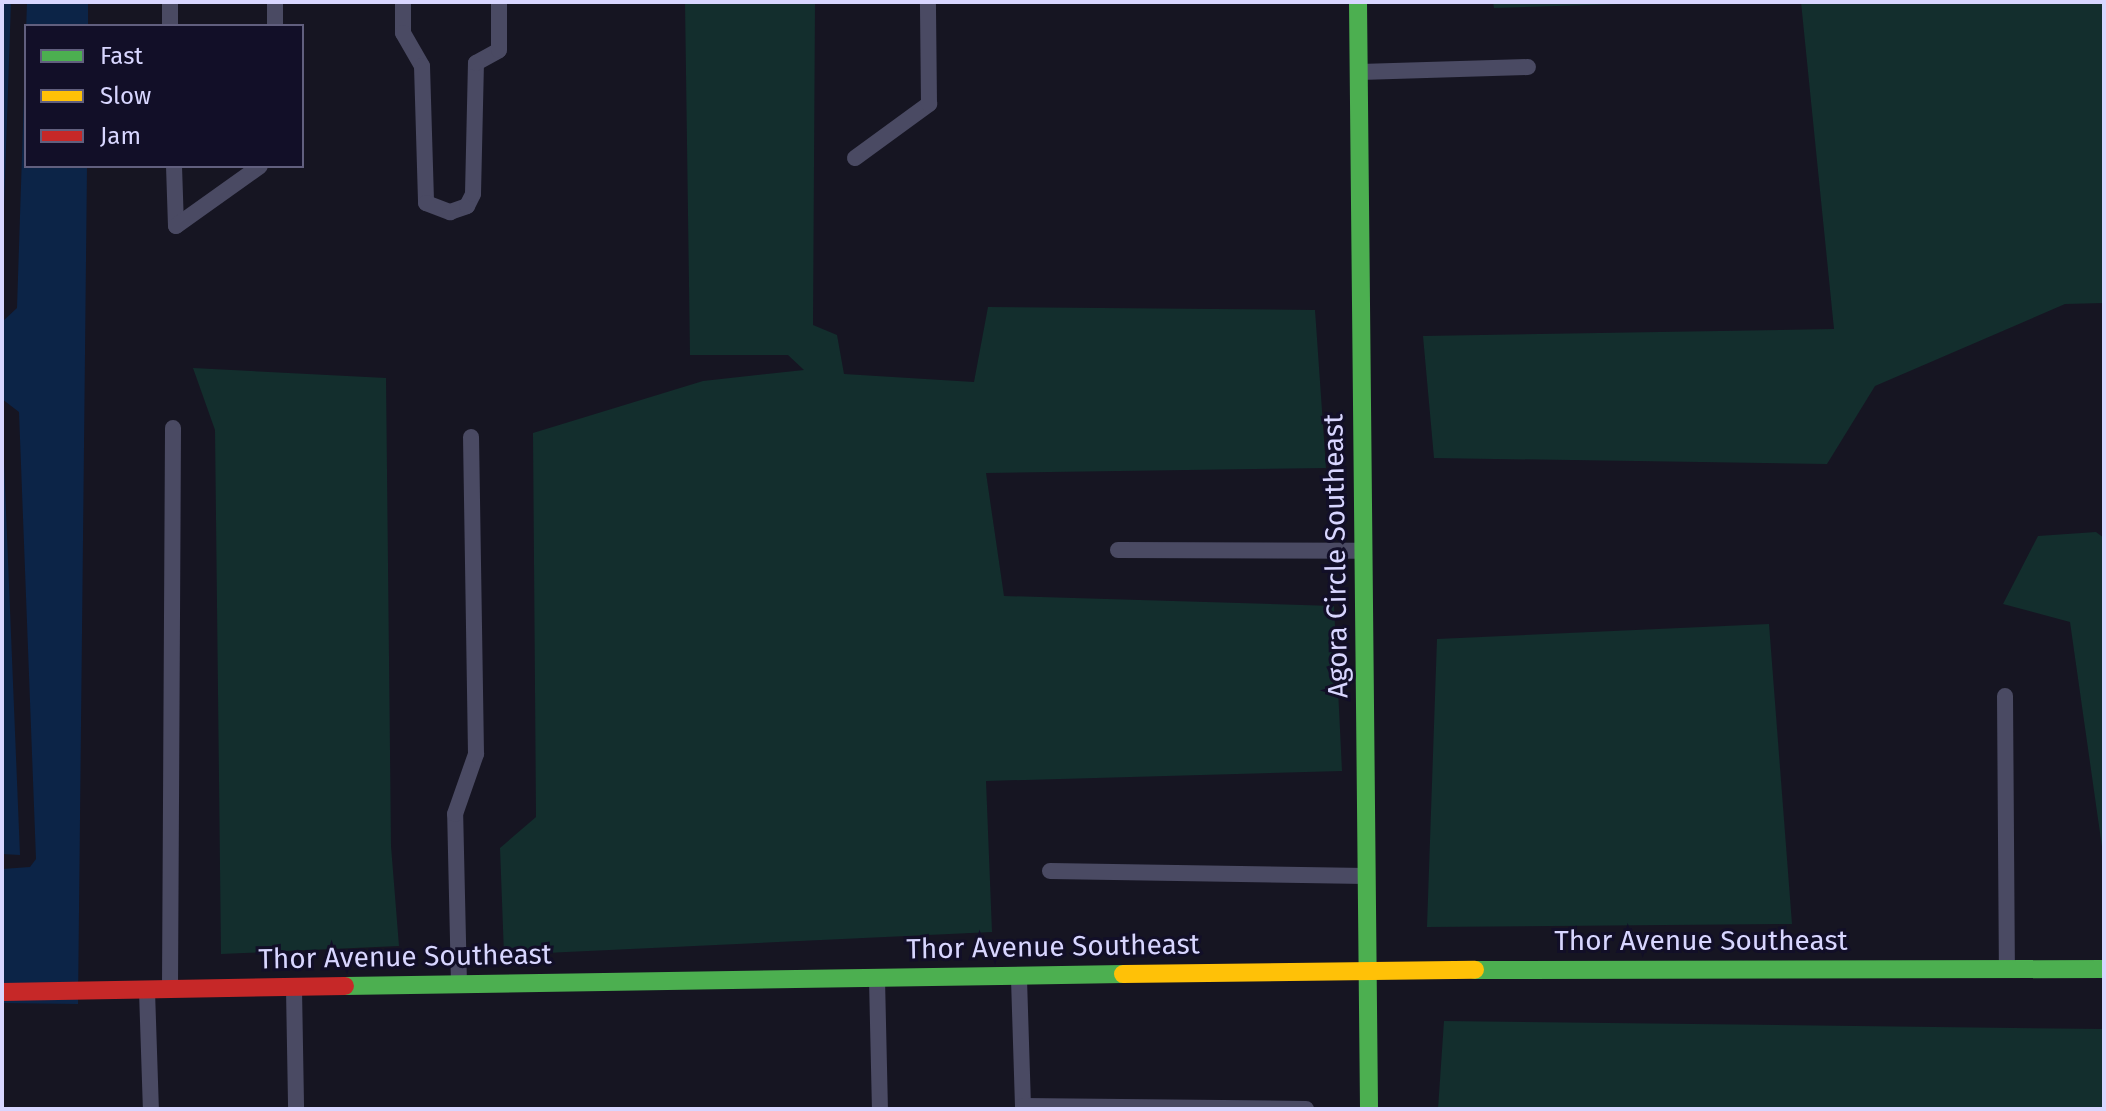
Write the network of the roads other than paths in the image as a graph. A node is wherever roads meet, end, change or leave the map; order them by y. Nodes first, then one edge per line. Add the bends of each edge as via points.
1 (170, 2) edge
2 (275, 2) edge
3 (403, 2) edge
4 (499, 2) edge
5 (928, 2) edge
6 (1358, 2) edge
7 (170, 24) edge
8 (275, 24) edge
9 (1528, 67) dead end
10 (1359, 72) junction
11 (855, 158) dead end
12 (174, 168) edge
13 (257, 168) edge
14 (173, 428) dead end
15 (471, 437) dead end
16 (1118, 550) dead end
17 (1364, 551) junction
18 (2005, 696) dead end
19 (1050, 871) dead end
20 (1368, 876) junction
21 (2007, 969) junction
22 (2104, 969) edge
23 (1369, 970) junction
24 (1019, 975) junction
25 (877, 977) junction
26 (459, 984) junction
27 (294, 987) junction
28 (170, 989) junction
29 (147, 990) junction
30 (2, 992) edge
31 (151, 1109) edge
32 (296, 1109) edge
33 (880, 1109) edge
34 (1306, 1109) edge
35 (1369, 1109) edge

1 - 7 lane
2 - 8 lane
3 - 4 lane via 403,33 422,66 426,203 450,212 467,206 473,194 476,63 499,50
5 - 11 lane via 929,104
6 - 10 street, Agora Circle Southeast
9 - 10 lane
10 - 17 street, Agora Circle Southeast
12 - 13 lane via 176,226
14 - 28 lane
15 - 26 lane via 476,754 455,814
16 - 17 lane
17 - 20 street, Agora Circle Southeast
18 - 21 lane
19 - 20 lane
20 - 23 street, Agora Circle Southeast
21 - 22 street, Thor Avenue Southeast
21 - 23 street, Thor Avenue Southeast
23 - 24 street, Thor Avenue Southeast
23 - 35 street, Agora Circle Southeast
24 - 25 street, Thor Avenue Southeast
24 - 34 lane via 1023,1106
25 - 26 street, Thor Avenue Southeast
25 - 33 lane
26 - 27 street, Thor Avenue Southeast
27 - 28 street, Thor Avenue Southeast
27 - 32 lane
28 - 29 street, Thor Avenue Southeast
29 - 30 street, Thor Avenue Southeast
29 - 31 lane

